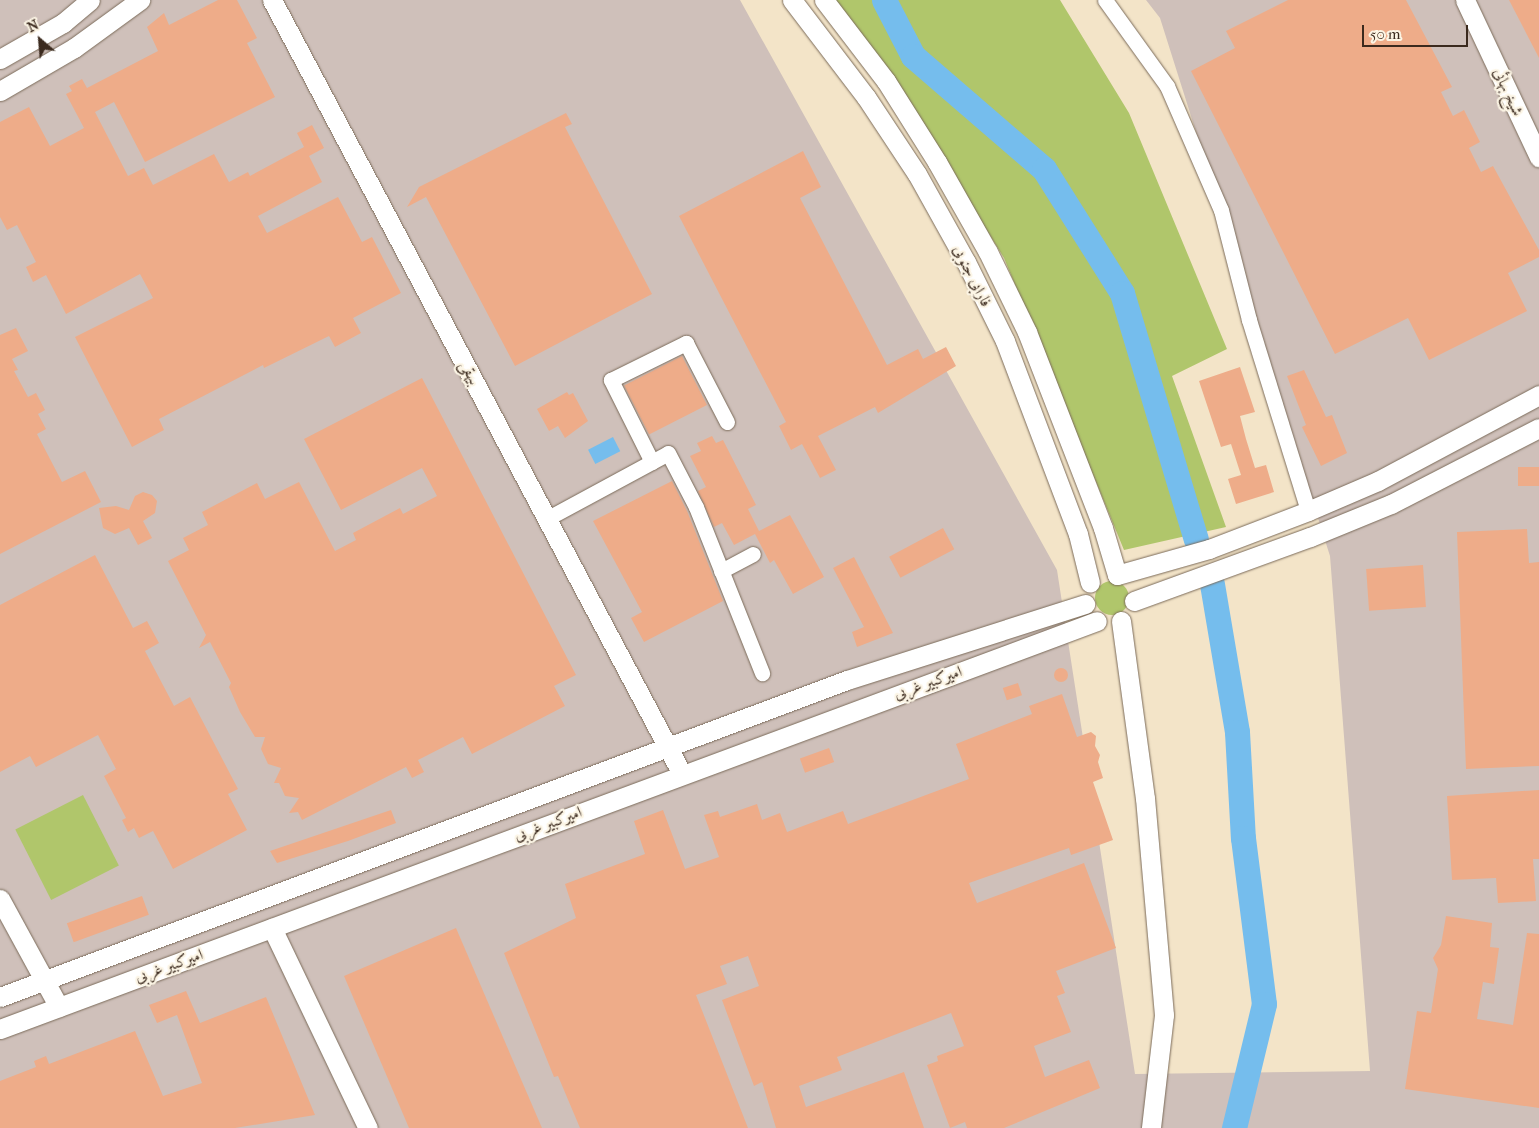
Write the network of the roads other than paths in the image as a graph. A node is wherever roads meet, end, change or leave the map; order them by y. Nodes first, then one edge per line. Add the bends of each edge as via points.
1 (90, 0) edge
2 (140, 0) edge
3 (272, 0) edge
4 (792, 0) edge
5 (824, 0) edge
6 (1105, 0) edge
7 (1465, 0) edge
8 (0, 59) edge
9 (0, 91) edge
10 (1539, 157) edge
11 (1539, 395) edge
12 (727, 422) dead end
13 (1539, 428) edge
14 (652, 462) junction
15 (1308, 511) junction
16 (548, 518) junction
17 (753, 554) dead end
18 (721, 571) junction
19 (1117, 575) junction
20 (1090, 583) junction
21 (1134, 601) junction
22 (1084, 604) junction
23 (1097, 621) junction
24 (1121, 621) junction
25 (762, 673) dead end
26 (669, 746) junction
27 (682, 774) junction
28 (0, 899) edge
29 (272, 928) junction
30 (44, 980) junction
31 (0, 997) edge
32 (59, 1007) junction
33 (0, 1029) edge
34 (368, 1128) edge
35 (1152, 1128) edge

1 - 8 street via 63,23
2 - 9 street via 74,48
3 - 16 street, بیهقی
4 - 20 street, فارابی جنوبی via 866,97 916,174 966,262 1005,340 1078,534
5 - 19 street, فارابی جنوبی via 886,81 988,252 1027,332 1103,528
6 - 15 street via 1167,86 1221,210 1249,320
7 - 10 street, شیخ بهائی
11 - 15 street via 1378,480
12 - 14 street via 686,343 611,380
13 - 21 street via 1391,504 1310,538
14 - 16 street
14 - 18 street via 668,453 696,507
15 - 19 street via 1209,549
16 - 26 street, بیهقی
17 - 18 street
18 - 25 street
19 - 20 street via 1102,575
19 - 21 street via 1130,585
20 - 22 street
21 - 24 street via 1132,609
22 - 23 street
22 - 26 street, امیرکبیر غربی via 847,680
23 - 24 street
23 - 27 street, امیرکبیر غربی
24 - 35 street via 1146,798 1164,1015
26 - 27 street, بیهقی
26 - 30 street, امیرکبیر غربی
27 - 29 street, امیرکبیر غربی
28 - 30 street
29 - 32 street, امیرکبیر غربی
29 - 34 street
30 - 31 street, امیرکبیر غربی
30 - 32 street
32 - 33 street, امیرکبیر غربی

